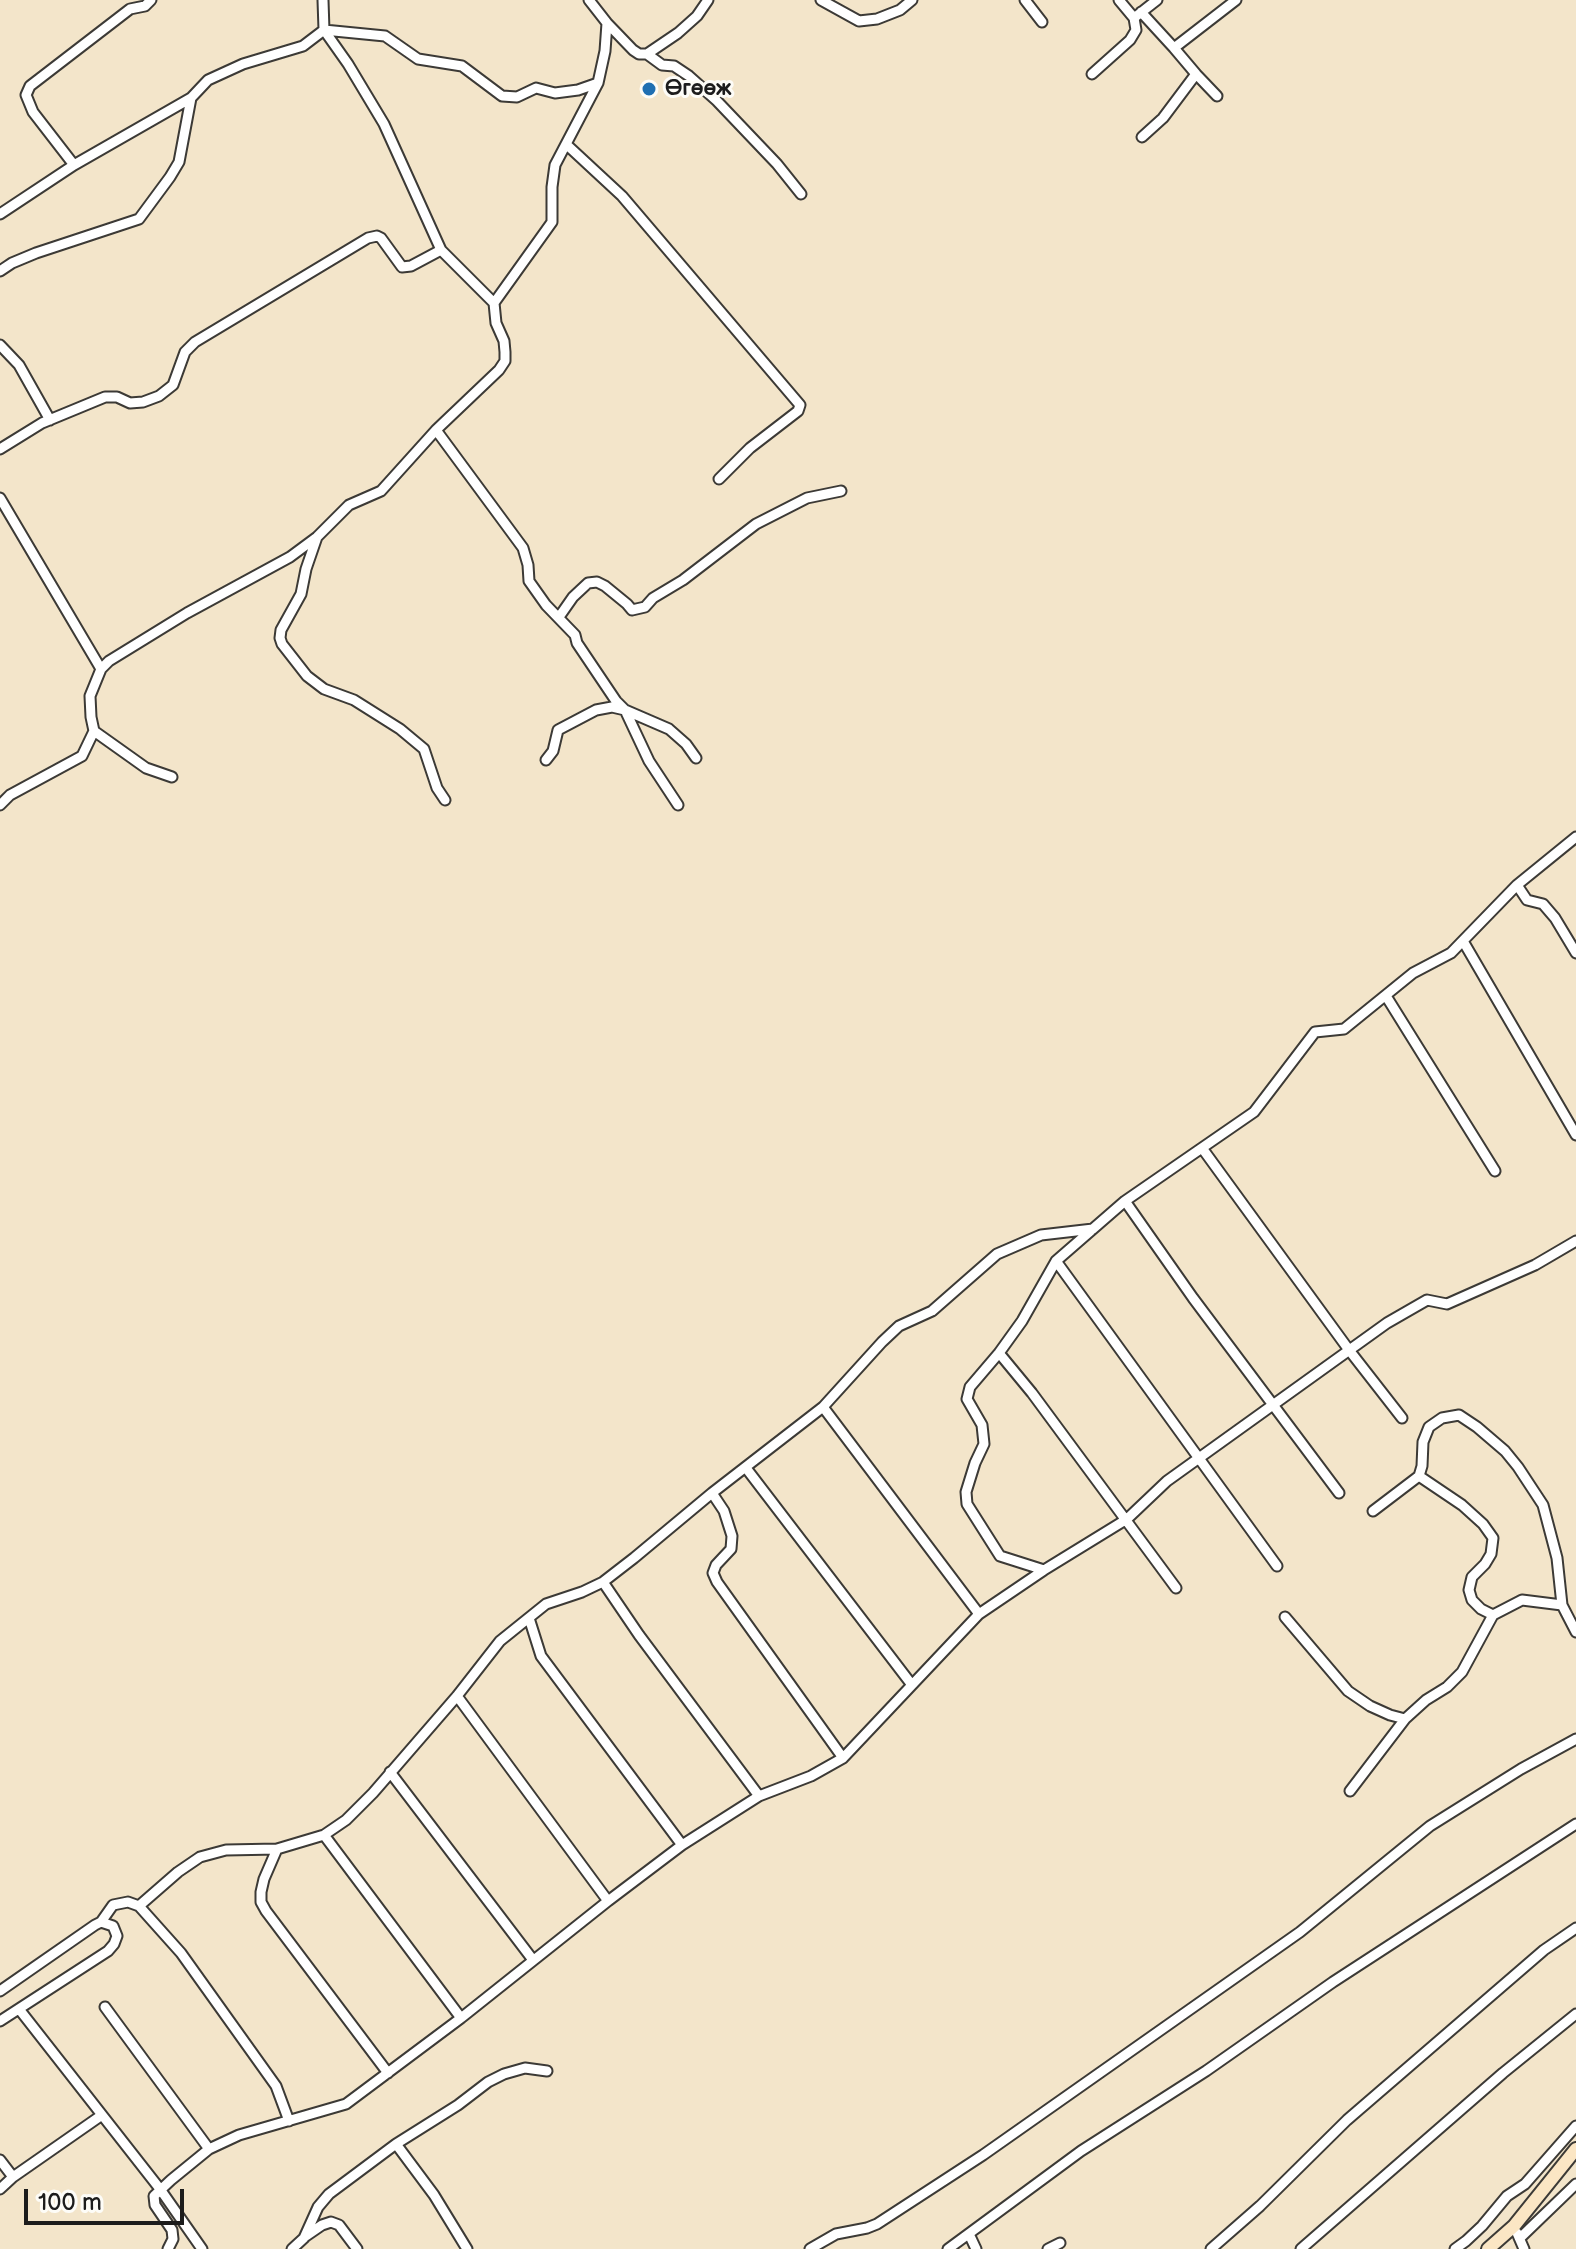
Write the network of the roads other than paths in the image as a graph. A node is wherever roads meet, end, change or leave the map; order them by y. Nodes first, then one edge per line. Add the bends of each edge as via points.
1 (151, 0) edge
2 (323, 0) edge
3 (589, 0) edge
4 (708, 0) edge
5 (821, 0) edge
6 (912, 0) edge
7 (1025, 0) edge
8 (1119, 0) edge
9 (1157, 0) edge
10 (1236, 0) edge
11 (1137, 15) junction
12 (1042, 22) dead end
13 (607, 23) junction
14 (324, 30) junction
15 (1174, 48) junction
16 (647, 54) junction
17 (1092, 74) dead end
18 (1196, 74) junction
19 (598, 83) junction
20 (1217, 96) dead end
21 (191, 98) junction
22 (1142, 137) dead end
23 (567, 145) junction
24 (74, 165) junction
25 (801, 194) dead end
26 (0, 214) edge
27 (441, 250) junction
28 (0, 271) edge
29 (494, 303) junction
30 (0, 345) edge
31 (50, 420) junction
32 (436, 430) junction
33 (0, 449) edge
34 (719, 479) dead end
35 (841, 491) dead end
36 (0, 498) edge
37 (317, 537) junction
38 (559, 617) junction
39 (101, 669) junction
40 (625, 710) junction
41 (94, 731) junction
42 (696, 758) dead end
43 (546, 760) dead end
44 (172, 777) dead end
45 (445, 800) dead end
46 (0, 805) edge
47 (678, 805) dead end
48 (1576, 837) edge
49 (1517, 885) junction
50 (1463, 941) junction
51 (1576, 953) edge
52 (1386, 996) junction
53 (1576, 1135) edge
54 (1202, 1148) junction
55 (1495, 1171) dead end
56 (1125, 1201) junction
57 (1093, 1229) junction
58 (1576, 1241) edge
59 (1056, 1261) junction
60 (1349, 1350) junction
61 (999, 1353) junction
62 (1273, 1405) junction
63 (823, 1407) junction
64 (1402, 1418) dead end
65 (1198, 1459) junction
66 (746, 1468) junction
67 (1419, 1476) junction
68 (712, 1493) junction
69 (1339, 1493) dead end
70 (1373, 1511) dead end
71 (1127, 1519) junction
72 (1277, 1566) dead end
73 (1044, 1570) junction
74 (603, 1582) junction
75 (1176, 1588) dead end
76 (1562, 1605) junction
77 (979, 1614) junction
78 (1493, 1615) junction
79 (1285, 1617) dead end
80 (529, 1618) junction
81 (1576, 1632) edge
82 (912, 1685) junction
83 (457, 1696) junction
84 (1405, 1719) junction
85 (1576, 1739) edge
86 (843, 1758) junction
87 (390, 1772) junction
88 (1350, 1791) dead end
89 (759, 1796) junction
90 (1576, 1824) edge
91 (324, 1835) junction
92 (682, 1845) junction
93 (277, 1849) junction
94 (608, 1901) junction
95 (139, 1906) junction
96 (101, 1922) junction
97 (1576, 1928) edge
98 (533, 1960) junction
99 (0, 1991) edge
100 (105, 2007) dead end
101 (19, 2009) junction
102 (1576, 2014) edge
103 (461, 2018) junction
104 (0, 2021) edge
105 (547, 2071) dead end
106 (388, 2073) junction
107 (102, 2115) junction
108 (289, 2121) junction
109 (1576, 2126) edge
110 (396, 2144) junction
111 (209, 2149) junction
112 (1576, 2149) edge
113 (0, 2160) edge
114 (13, 2177) junction
115 (1576, 2184) edge
116 (0, 2189) edge
117 (160, 2189) junction
118 (1517, 2232) junction
119 (969, 2234) junction
120 (304, 2238) junction
121 (1060, 2243) dead end
122 (1469, 2245) edge
123 (168, 2249) edge
124 (202, 2249) edge
125 (292, 2249) edge
126 (357, 2249) edge
127 (467, 2249) edge
128 (810, 2249) edge
129 (948, 2249) edge
130 (976, 2249) edge
131 (1048, 2249) edge
132 (1211, 2249) edge
133 (1301, 2249) edge
134 (1455, 2249) edge
135 (1488, 2249) edge
136 (1524, 2249) edge

1 - 24 street via 130,9 30,86 26,95 33,112
2 - 14 street
3 - 13 street
4 - 16 street via 678,33
5 - 6 street via 859,21 900,10
7 - 12 street
8 - 11 street
9 - 11 street
10 - 15 street
11 - 15 street
11 - 17 street via 1130,40
13 - 16 street via 633,50
13 - 19 street
14 - 19 street via 385,36 418,59 462,66 502,96 517,97 536,88 555,93 578,90
14 - 21 street via 303,46 208,80
14 - 27 street via 384,124
15 - 18 street
16 - 25 street via 689,76 717,101
18 - 20 street
18 - 22 street
19 - 23 street
21 - 24 street
21 - 28 street via 179,162 139,219 36,253
23 - 29 street via 555,165 552,222
23 - 34 street via 622,196 800,405
24 - 26 street
27 - 29 street
27 - 31 street via 402,267 381,238 368,238 195,342 185,352 173,385 159,396 130,403 105,397
29 - 32 street via 505,361
30 - 31 street via 19,365
31 - 33 street
32 - 37 street via 381,491 349,505
32 - 38 street via 523,548 529,581
35 - 38 street via 807,498 756,524 645,607 632,610 605,586 588,583
36 - 39 street
37 - 39 street
37 - 45 street via 301,594 281,630 282,644 324,689 354,700 424,749
38 - 40 street
39 - 41 street via 90,696
40 - 42 street via 669,729
40 - 43 street via 596,710 558,730
40 - 47 street
41 - 44 street via 146,768
41 - 46 street via 82,756
48 - 49 street
49 - 50 street
49 - 51 street via 1527,900 1543,904
50 - 52 street
50 - 53 street
52 - 54 street via 1344,1029 1315,1032 1254,1112
52 - 55 street
54 - 56 street
54 - 60 street
56 - 57 street
56 - 62 street
57 - 59 street
57 - 63 street via 1041,1235 997,1254 932,1311 899,1326
58 - 60 street via 1447,1304 1427,1300
59 - 61 street
59 - 65 street
60 - 62 street
60 - 64 street
61 - 71 street
61 - 73 street via 970,1387 967,1399 982,1425 984,1444 966,1492 967,1504 1000,1556
62 - 65 street
62 - 69 street
63 - 66 street
63 - 77 street
65 - 71 street
65 - 72 street
66 - 68 street
66 - 82 street
67 - 70 street
67 - 76 street via 1423,1442 1429,1427 1442,1418 1459,1415 1505,1451 1543,1505
67 - 78 street via 1462,1505 1493,1538 1491,1554 1472,1577 1469,1590 1472,1600
68 - 74 street
68 - 86 street via 732,1536 731,1549 713,1573 717,1582
71 - 73 street
71 - 75 street
73 - 77 street
74 - 80 street via 546,1604
74 - 89 street
76 - 78 street via 1522,1600
76 - 81 street
77 - 82 street
78 - 84 street via 1462,1672
79 - 84 street via 1348,1691
80 - 83 street via 500,1641
80 - 92 street via 541,1656
82 - 86 street
83 - 87 street
83 - 94 street
84 - 88 street
85 - 128 street via 1430,1826 1300,1932 983,2155 877,2224 836,2234
86 - 89 street
87 - 91 street via 346,1820
87 - 98 street
89 - 92 street
90 - 119 street via 1081,2151
91 - 93 street
91 - 103 street
92 - 94 street
93 - 95 street via 226,1850 200,1857
93 - 106 street via 261,1902
94 - 98 street
95 - 96 street via 113,1905
95 - 108 street via 181,1953 276,2086
96 - 99 street
96 - 101 street via 113,1926 117,1936 108,1951
97 - 132 street via 1347,2120
98 - 103 street
100 - 111 street
101 - 104 street
101 - 107 street
102 - 133 street
103 - 106 street
105 - 110 street via 525,2068 496,2078
106 - 108 street via 346,2104
107 - 114 street
107 - 117 street
108 - 111 street
109 - 122 street via 1525,2184 1507,2196
110 - 120 street via 329,2194
110 - 127 street
111 - 117 street
112 - 118 main road
113 - 114 street
114 - 116 street
115 - 118 street
117 - 123 street via 153,2200 172,2230
117 - 124 street
118 - 135 main road
118 - 136 street
119 - 129 street
119 - 130 street
120 - 125 street
120 - 126 street via 331,2222
121 - 131 street
122 - 134 street

